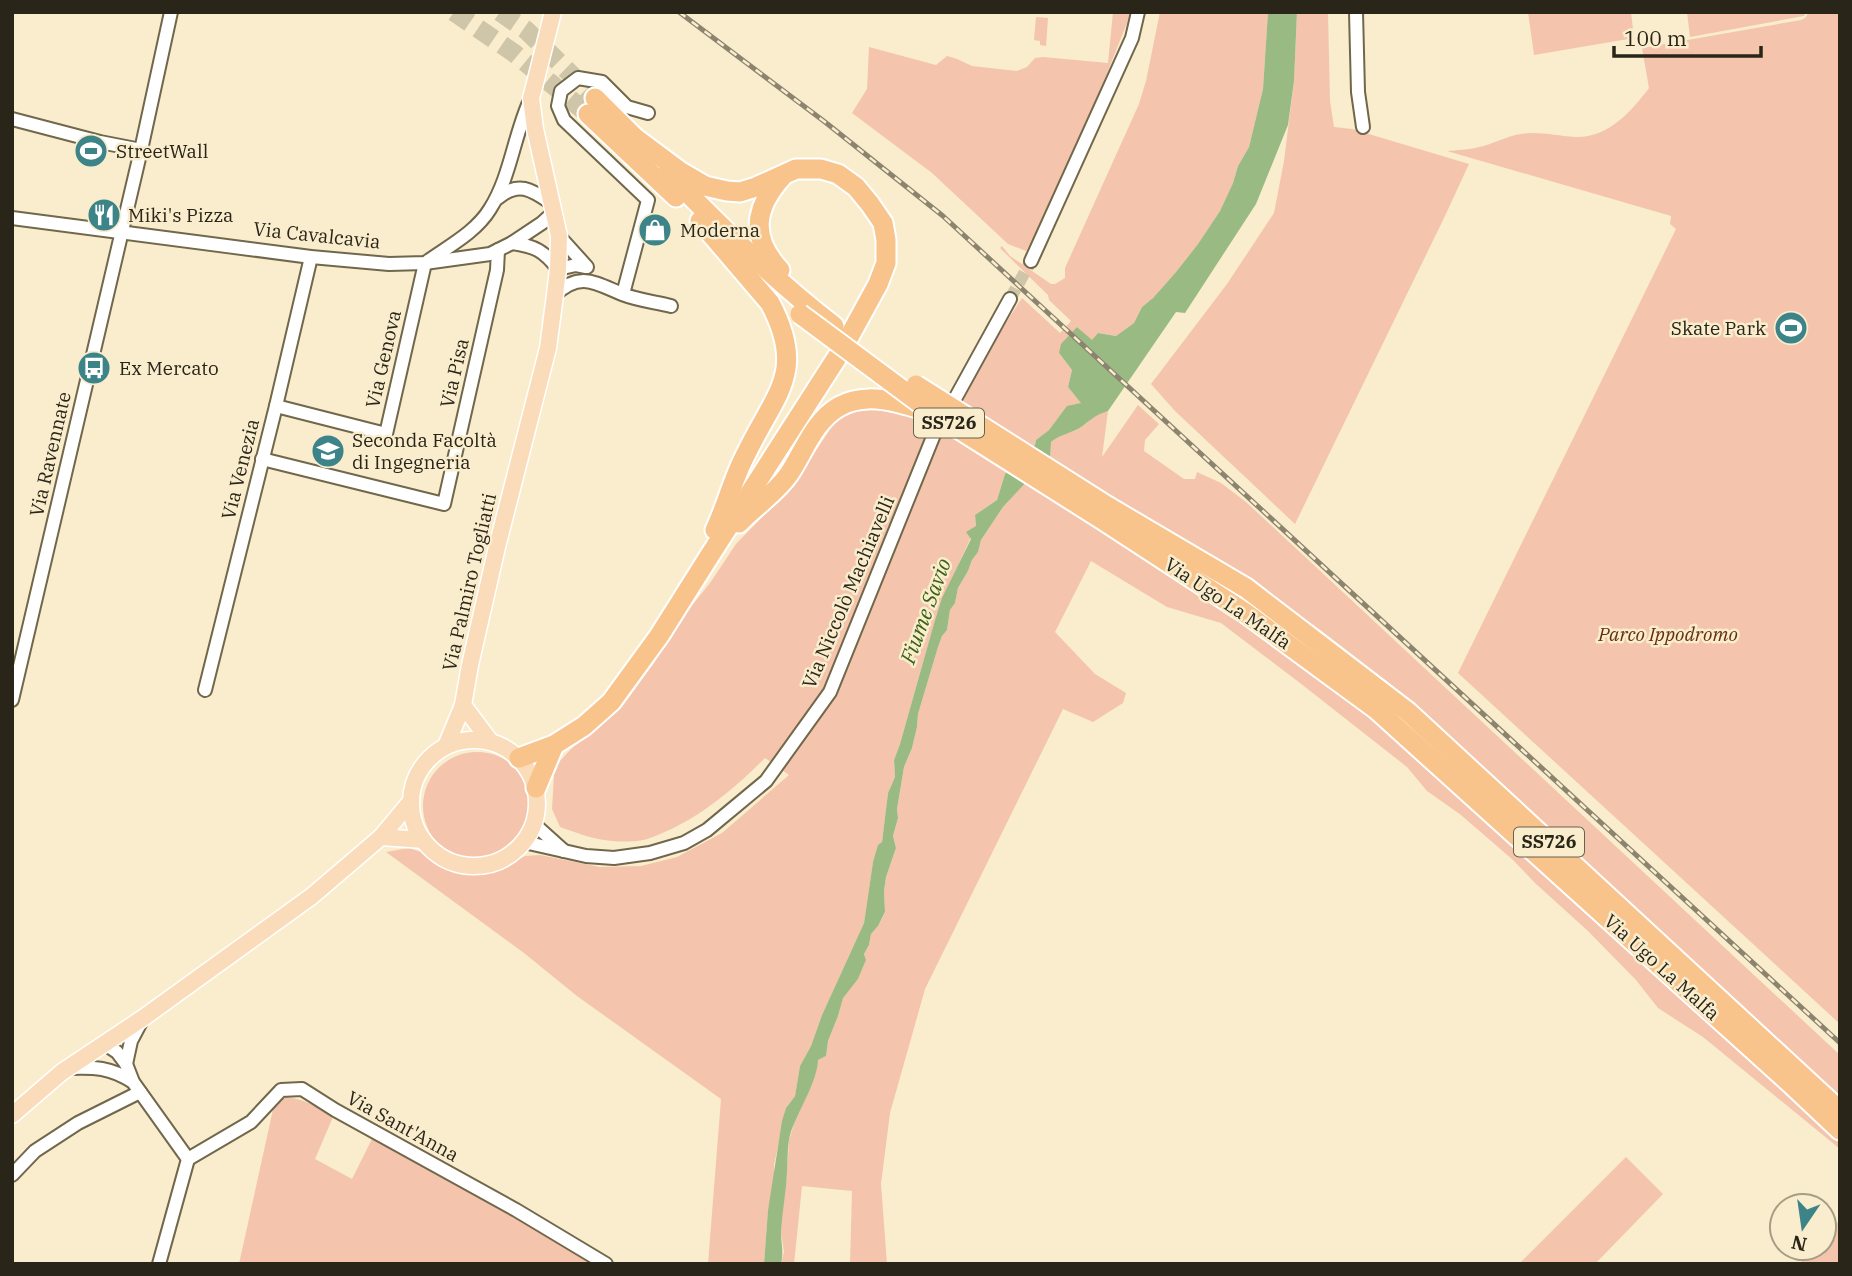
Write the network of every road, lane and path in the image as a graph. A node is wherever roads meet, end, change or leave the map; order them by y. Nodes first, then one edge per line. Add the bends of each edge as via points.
1 (171, 12) edge
2 (553, 12) edge
3 (1138, 12) edge
4 (1356, 12) edge
5 (533, 92) junction
6 (648, 113) dead end
7 (12, 119) edge
8 (1363, 127) dead end
9 (630, 134) junction
10 (141, 150) junction
11 (783, 176) junction
12 (495, 200) junction
13 (552, 207) junction
14 (12, 218) edge
15 (700, 221) junction
16 (122, 231) junction
17 (559, 236) junction
18 (512, 243) junction
19 (498, 250) junction
20 (310, 257) junction
21 (1031, 261) tunnel mouth
22 (425, 263) junction
23 (586, 267) junction
24 (558, 269) junction
25 (601, 284) junction
26 (623, 294) junction
27 (555, 295) junction
28 (1010, 299) tunnel mouth
29 (671, 306) dead end
30 (834, 326) junction
31 (956, 397) dead end
32 (276, 406) junction
33 (934, 422) junction
34 (262, 459) junction
35 (1106, 514) junction
36 (710, 555) junction
37 (659, 636) junction
38 (205, 690) dead end
39 (12, 700) edge
40 (463, 705) junction
41 (490, 741) junction
42 (446, 746) junction
43 (554, 746) junction
44 (519, 758) junction
45 (536, 788) junction
46 (411, 801) junction
47 (534, 824) junction
48 (381, 837) junction
49 (423, 840) junction
50 (524, 842) junction
51 (564, 851) junction
52 (143, 1018) junction
53 (105, 1044) junction
54 (123, 1069) junction
55 (65, 1070) junction
56 (137, 1087) junction
57 (12, 1103) edge
58 (1840, 1111) edge
59 (12, 1115) edge
60 (1840, 1130) edge
61 (188, 1159) junction
62 (12, 1175) edge
63 (159, 1264) edge
64 (606, 1264) edge

1 - 10 street, Via Ravennate
2 - 5 main road, bridge
3 - 21 street via 1132,38
4 - 8 street
5 - 12 street
5 - 13 main road, Via Palmiro Togliatti via 537,142
6 - 26 street via 627,107 602,82 578,78 561,91 558,106 564,120 648,200
7 - 10 street
9 - 11 highway via 705,187 740,191
9 - 15 highway, Via Ugo La Malfa / SS726 via 592,106
9 - 30 highway, Via Ugo La Malfa / SS726 via 725,231
10 - 16 street, Via Ravennate
11 - 30 highway via 761,209 759,237 772,261
11 - 36 highway via 796,169 821,169 856,187 883,223 886,263 842,348
12 - 13 street via 514,188 526,189
12 - 22 street via 467,233
13 - 17 main road, Via Palmiro Togliatti
13 - 18 street, Via Cavalcavia via 542,223
14 - 16 street, Via Cavalcavia
15 - 33 highway, Via Ugo La Malfa / SS726, bridge via 800,314
15 - 37 highway via 770,303 788,360 778,397
16 - 20 street, Via Cavalcavia
16 - 39 street, Via Ravennate
17 - 23 street
17 - 24 main road, Via Palmiro Togliatti
18 - 19 street, Via Cavalcavia
18 - 24 street via 541,251
19 - 22 street, Via Cavalcavia
19 - 34 street, Via Pisa via 444,504
20 - 22 street, Via Cavalcavia
20 - 32 street, Via Venezia
22 - 32 street, Via Genova via 386,434
23 - 24 street
23 - 25 street
24 - 27 main road, Via Palmiro Togliatti
25 - 26 street
25 - 27 street via 573,282
26 - 29 street
27 - 40 main road, Via Palmiro Togliatti via 548,348 497,547
28 - 31 street
30 - 35 highway, Via Ugo La Malfa / SS726, bridge
32 - 34 street, Via Venezia
33 - 35 highway, Via Ugo La Malfa / SS726, bridge
33 - 36 highway, bridge via 904,404 867,398 844,403 818,426 775,491
33 - 51 street, Via Niccolò Machiavelli via 830,692 766,781 707,830 684,843 614,858
34 - 38 street, Via Venezia
35 - 58 highway, Via Ugo La Malfa / SS726 via 1246,588 1408,712
35 - 60 highway, Via Ugo La Malfa / SS726 via 1376,709
36 - 37 highway
37 - 43 highway via 611,702
40 - 41 main road
40 - 42 main road, Via Palmiro Togliatti
41 - 42 main road via 466,740
41 - 44 main road
42 - 46 main road via 420,770
43 - 44 highway
43 - 45 highway
44 - 45 main road
45 - 47 main road
46 - 48 main road
46 - 49 main road via 413,821
47 - 50 main road
47 - 51 street
48 - 49 main road
48 - 52 main road via 312,896
49 - 50 main road via 440,856 467,866 506,858
50 - 51 street, Via Niccolò Machiavelli
52 - 53 main road
52 - 54 street
53 - 54 street via 117,1052
53 - 55 main road
54 - 55 street
54 - 56 street
55 - 57 street
55 - 59 main road
56 - 61 street
56 - 62 street via 35,1151
61 - 63 street
61 - 64 street, Via Sant'Anna via 250,1122 281,1090 302,1090

